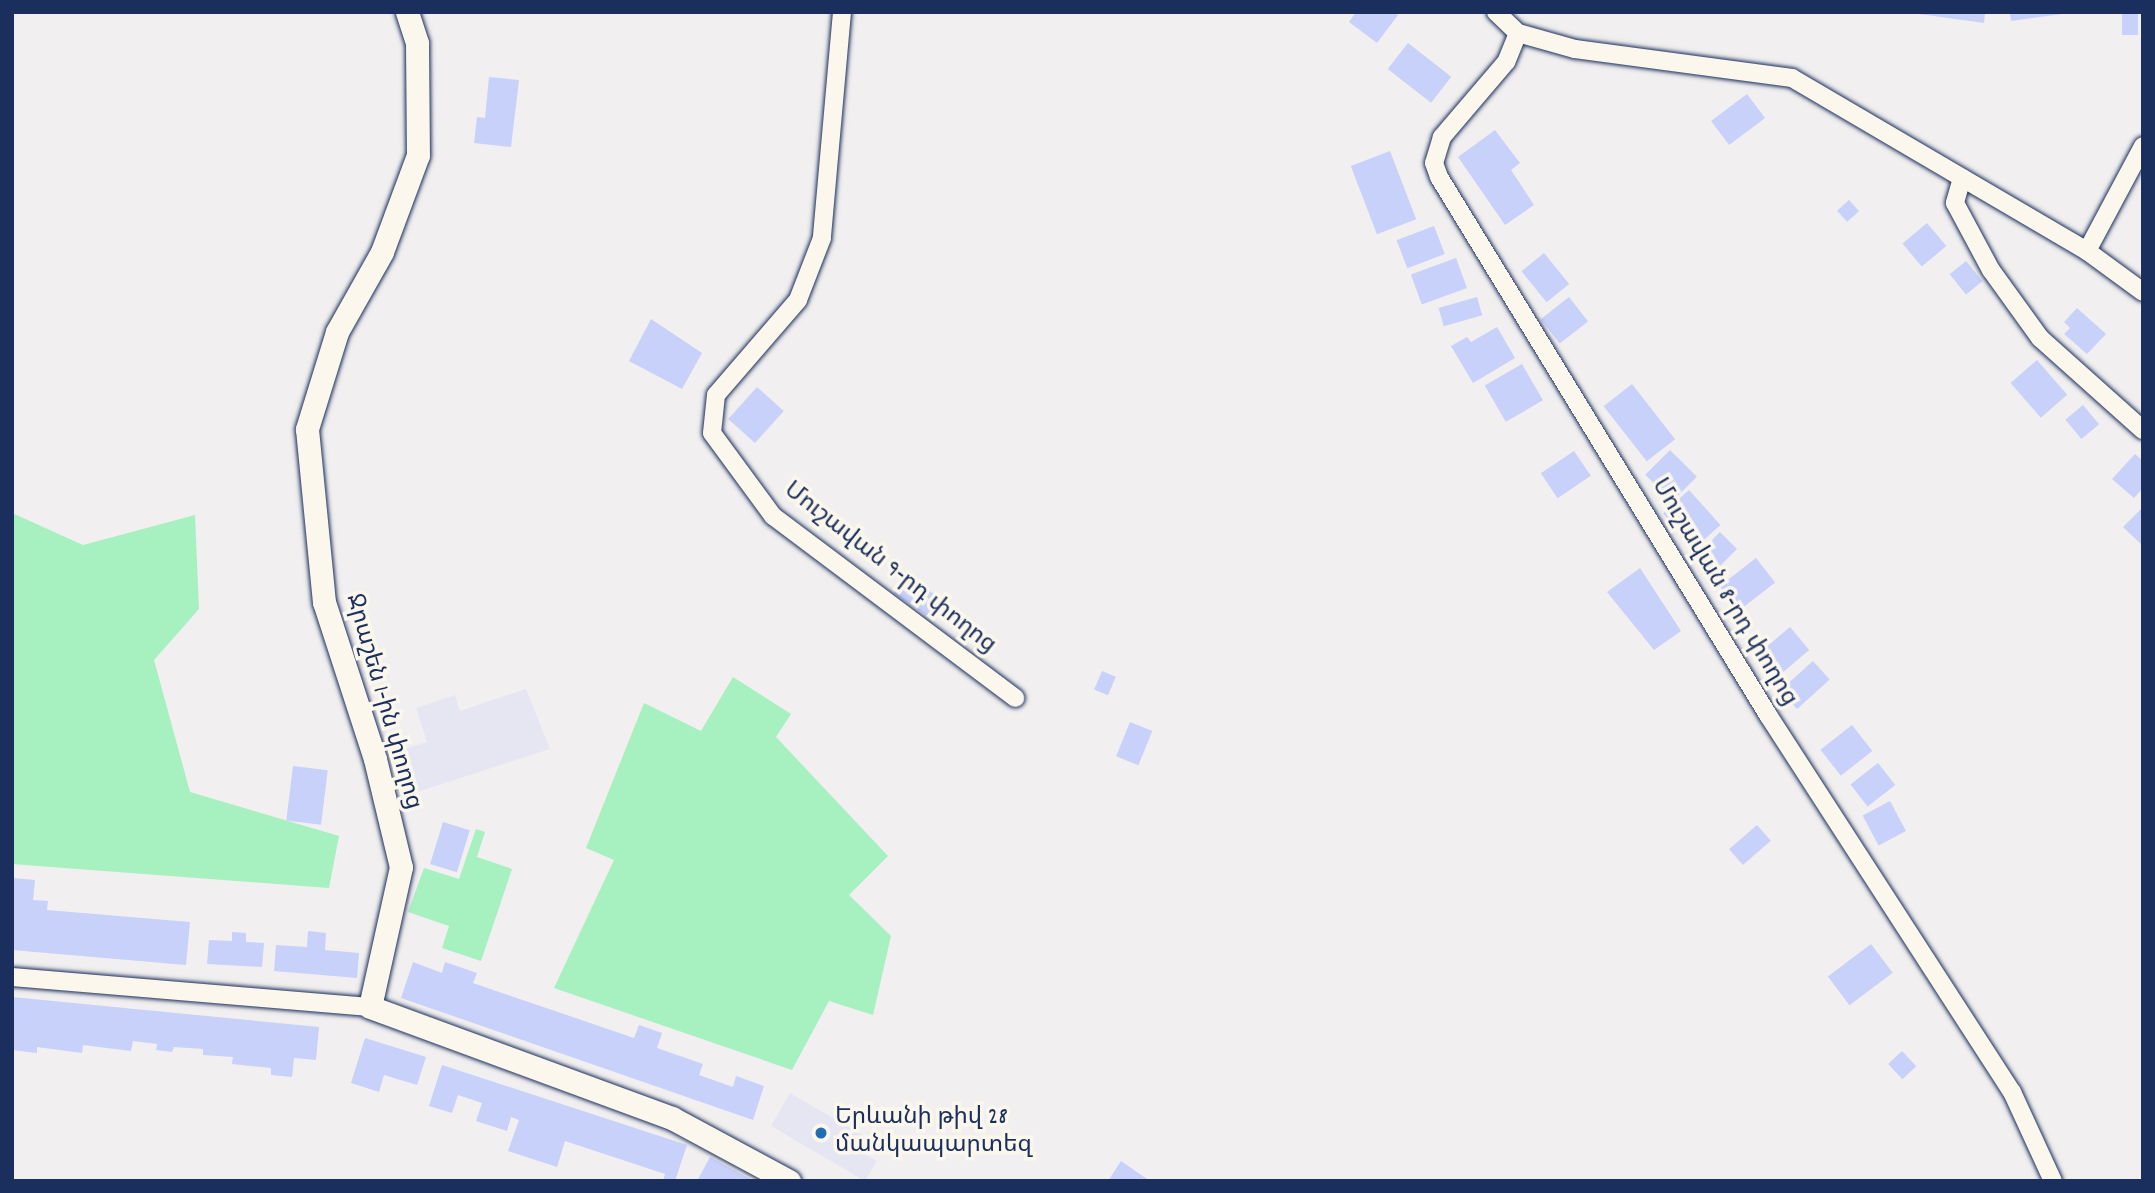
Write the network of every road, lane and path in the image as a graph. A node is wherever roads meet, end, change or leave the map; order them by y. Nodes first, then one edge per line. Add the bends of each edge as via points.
1 (407, 12) edge
2 (842, 12) edge
3 (1496, 12) edge
4 (1518, 33) junction
5 (2143, 146) edge
6 (1962, 178) junction
7 (2087, 251) junction
8 (2143, 292) edge
9 (2143, 430) edge
10 (1015, 698) dead end
11 (12, 977) edge
12 (370, 1007) junction
13 (789, 1181) edge
14 (2053, 1181) edge

1 - 12 street, Ջրաշեն 1-ին փողոց via 417,43 418,155 382,251 337,332 307,429 324,602 375,759 401,867
2 - 10 street, Մուշավան 9-րդ փողոց via 822,238 798,300 716,395 712,433 773,516
3 - 4 street
4 - 6 street via 1576,49 1792,78
4 - 14 street, Մուշավան 8-րդ փողոց via 1506,62 1442,137 1434,163 1439,177 1768,715 2012,1091
5 - 7 street
6 - 7 street
6 - 9 street via 1955,203 1991,270 2019,309 2040,338
7 - 8 street
11 - 12 street
12 - 13 street via 672,1118

